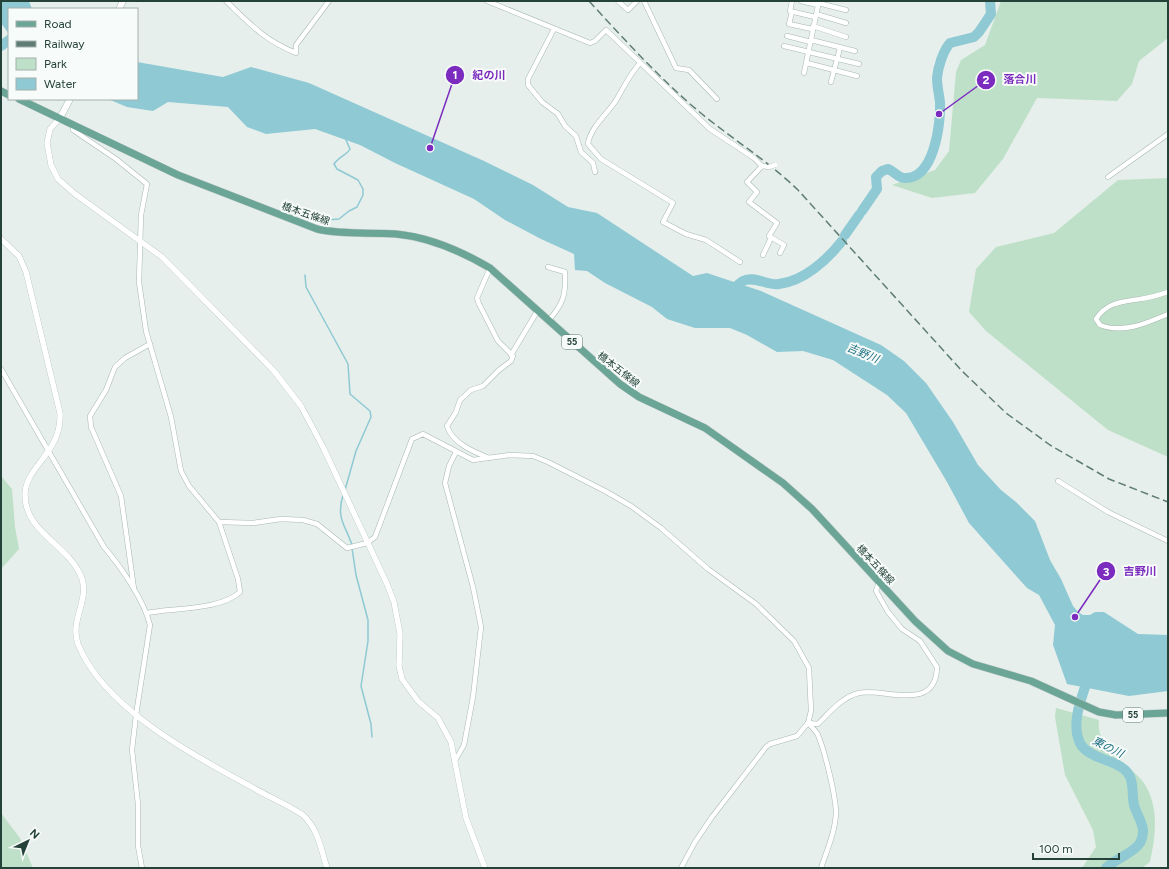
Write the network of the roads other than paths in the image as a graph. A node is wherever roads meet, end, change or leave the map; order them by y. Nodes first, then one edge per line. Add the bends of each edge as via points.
1 (226, 1) edge
2 (328, 1) edge
3 (486, 1) edge
4 (618, 1) edge
5 (637, 1) edge
6 (644, 1) edge
7 (792, 1) edge
8 (801, 1) edge
9 (818, 3) edge
10 (846, 10) dead end
11 (792, 12) junction
12 (815, 15) junction
13 (846, 23) dead end
14 (812, 28) junction
15 (554, 29) junction
16 (787, 36) dead end
17 (846, 37) dead end
18 (811, 41) junction
19 (784, 46) dead end
20 (840, 48) junction
21 (854, 51) dead end
22 (810, 52) junction
23 (837, 59) junction
24 (640, 63) junction
25 (807, 63) junction
26 (858, 64) dead end
27 (834, 71) junction
28 (804, 72) dead end
29 (857, 76) dead end
30 (831, 82) dead end
31 (717, 99) dead end
32 (21, 100) edge
33 (69, 102) edge
34 (60, 118) junction
35 (73, 125) junction
36 (1168, 134) edge
37 (762, 166) junction
38 (777, 166) dead end
39 (595, 172) dead end
40 (1108, 177) dead end
41 (771, 238) junction
42 (1, 239) edge
43 (141, 241) junction
44 (780, 253) dead end
45 (763, 255) dead end
46 (740, 262) dead end
47 (548, 267) dead end
48 (490, 268) junction
49 (1168, 292) edge
50 (538, 310) junction
51 (1168, 314) edge
52 (549, 320) junction
53 (150, 344) junction
54 (511, 355) junction
55 (1, 369) edge
56 (49, 452) junction
57 (456, 452) junction
58 (491, 458) junction
59 (1058, 481) dead end
60 (218, 522) junction
61 (1168, 541) edge
62 (367, 543) junction
63 (879, 582) junction
64 (134, 592) junction
65 (147, 613) junction
66 (1168, 713) edge
67 (136, 715) junction
68 (808, 723) junction
69 (456, 759) junction
70 (142, 868) edge
71 (326, 868) edge
72 (485, 868) edge
73 (681, 868) edge
74 (821, 868) edge

1 - 2 street via 276,45 296,52 296,45
3 - 15 street
4 - 5 street via 628,10
6 - 31 street via 676,68 689,70
7 - 11 street
8 - 9 street
9 - 10 street
9 - 12 street
11 - 12 street
11 - 14 street via 790,24
12 - 13 street
12 - 14 street
14 - 17 street
14 - 18 street
15 - 24 street via 590,43 606,30
15 - 39 street via 528,79 528,84 576,136 581,152 593,164
16 - 18 street
18 - 20 street
18 - 22 street
19 - 22 street
20 - 21 street
20 - 23 street
22 - 23 street
22 - 25 street
23 - 26 street
23 - 27 street
24 - 37 street via 710,129
24 - 46 street via 593,130 588,144 602,158 673,203 663,222 686,234 706,240
25 - 27 street
25 - 28 street
27 - 29 street
27 - 30 street
32 - 34 main road, 橋本五條線 / 55
33 - 34 main road
34 - 35 main road, 橋本五條線 / 55
34 - 43 street via 50,129 48,143 51,165 58,179
35 - 43 street via 73,130 147,184 141,215
35 - 48 main road, 橋本五條線 / 55 via 178,175 317,229 334,233 397,234 422,238 472,257
36 - 40 street
37 - 38 street, bridge
37 - 41 street via 747,182 757,192 749,202 777,222 769,236
41 - 44 street via 784,245
41 - 45 street
42 - 56 street via 13,249 24,267 60,413 61,424
43 - 53 street via 139,282 142,311
43 - 62 street via 183,276 274,371 301,406 323,447
47 - 52 street via 565,272 566,292 558,310
48 - 50 main road, 橋本五條線 / 55
48 - 54 street via 477,298 498,342
49 - 51 street via 1118,302 1102,310 1096,319 1100,325 1115,329 1146,323
50 - 52 main road, 橋本五條線 / 55
50 - 54 street
52 - 63 main road, 橋本五條線 / 55 via 620,384 639,397 705,428 783,484 812,510
53 - 60 street via 181,471 189,486
53 - 64 street via 124,358 115,367 106,390 90,416 91,427 121,496
54 - 58 street via 511,361 483,386 471,390 460,400 447,426 449,432 471,452
55 - 56 street
56 - 64 street via 104,547 124,573
56 - 67 street via 27,484 26,504 29,514 34,523 74,565 83,581 84,599 75,627 78,644 109,690
57 - 58 street via 473,460
57 - 62 street via 423,434 412,439 375,537
57 - 69 street via 448,466 445,483 481,627 473,697 464,745
58 - 68 street via 510,455 533,456 605,491 661,528 708,569 756,604 794,641 809,668 811,710
59 - 61 street via 1108,512
60 - 62 street via 302,520 317,524 347,548
60 - 65 street via 240,592 233,598 221,602
62 - 69 street via 394,602 400,634 399,666 402,679 418,701 438,718 445,728
63 - 66 main road, 橋本五條線 / 55 via 933,640 972,664 1031,681 1099,712 1116,715
63 - 68 street via 876,591 888,612 902,629 920,641 938,667 935,682 928,689 914,695 861,692 847,697 818,724
64 - 65 street
65 - 67 street via 150,625
67 - 70 street via 132,763 138,804 138,846
67 - 71 street via 155,730 232,777 303,815 309,820 317,835
68 - 73 street via 797,736 766,747 712,817
68 - 74 street via 818,735 836,811
69 - 72 street via 466,818

